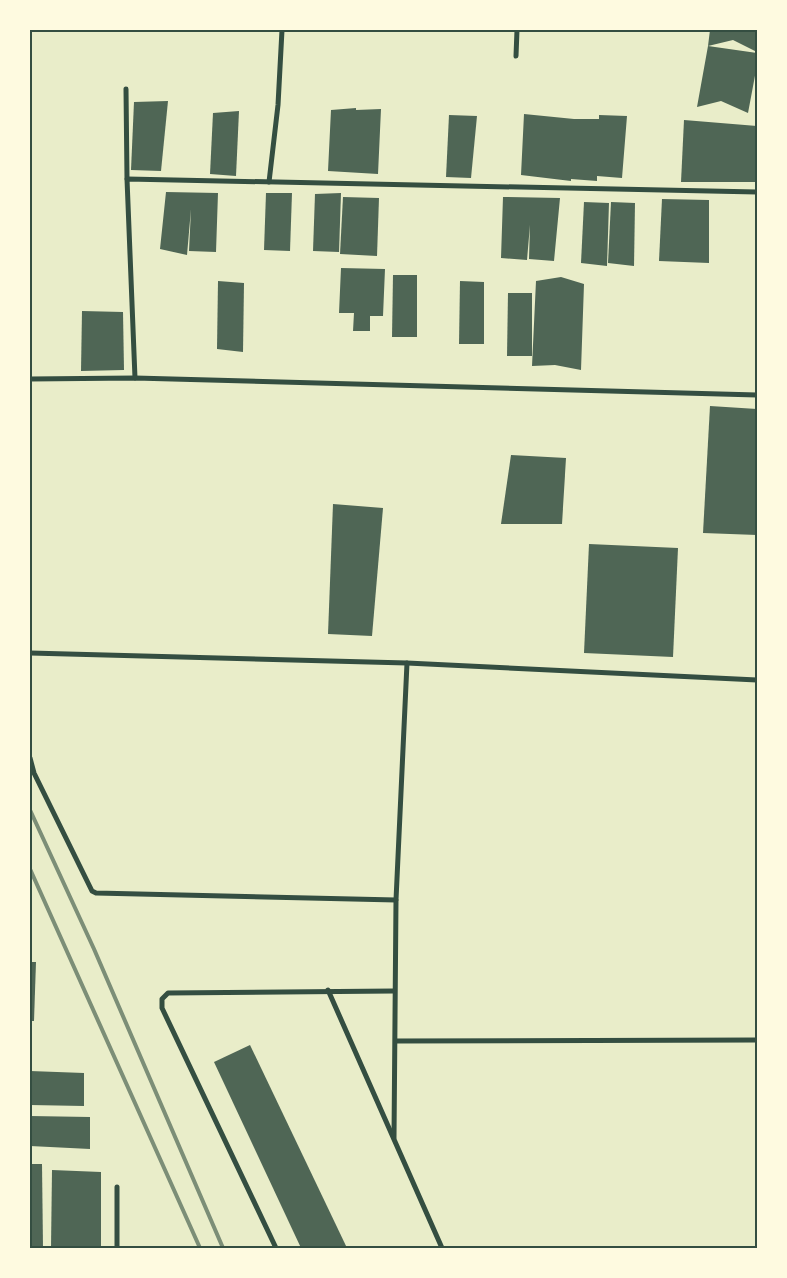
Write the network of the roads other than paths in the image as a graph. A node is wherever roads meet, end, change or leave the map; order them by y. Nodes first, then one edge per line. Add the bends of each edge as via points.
1 (282, 30) edge
2 (517, 30) edge
3 (516, 56) dead end
4 (126, 89) dead end
5 (128, 179) junction
6 (269, 182) junction
7 (757, 192) edge
8 (135, 378) junction
9 (30, 379) edge
10 (757, 395) edge
11 (30, 653) edge
12 (407, 663) junction
13 (757, 680) edge
14 (30, 758) edge
15 (396, 900) junction
16 (328, 990) junction
17 (394, 990) junction
18 (396, 1040) junction
19 (757, 1040) edge
20 (394, 1138) junction
21 (117, 1187) dead end
22 (117, 1248) edge
23 (276, 1248) edge
24 (442, 1248) edge

1 - 6 street
2 - 3 street
4 - 5 street
5 - 6 street
5 - 8 street
6 - 7 street
8 - 9 street
8 - 10 street
11 - 12 street
12 - 13 street
12 - 15 street
14 - 15 street via 34,773 94,892
15 - 17 street
16 - 17 street
16 - 20 street
16 - 23 street via 168,993 162,999 162,1008
17 - 18 street
18 - 19 street
18 - 20 street
20 - 24 street
21 - 22 street

